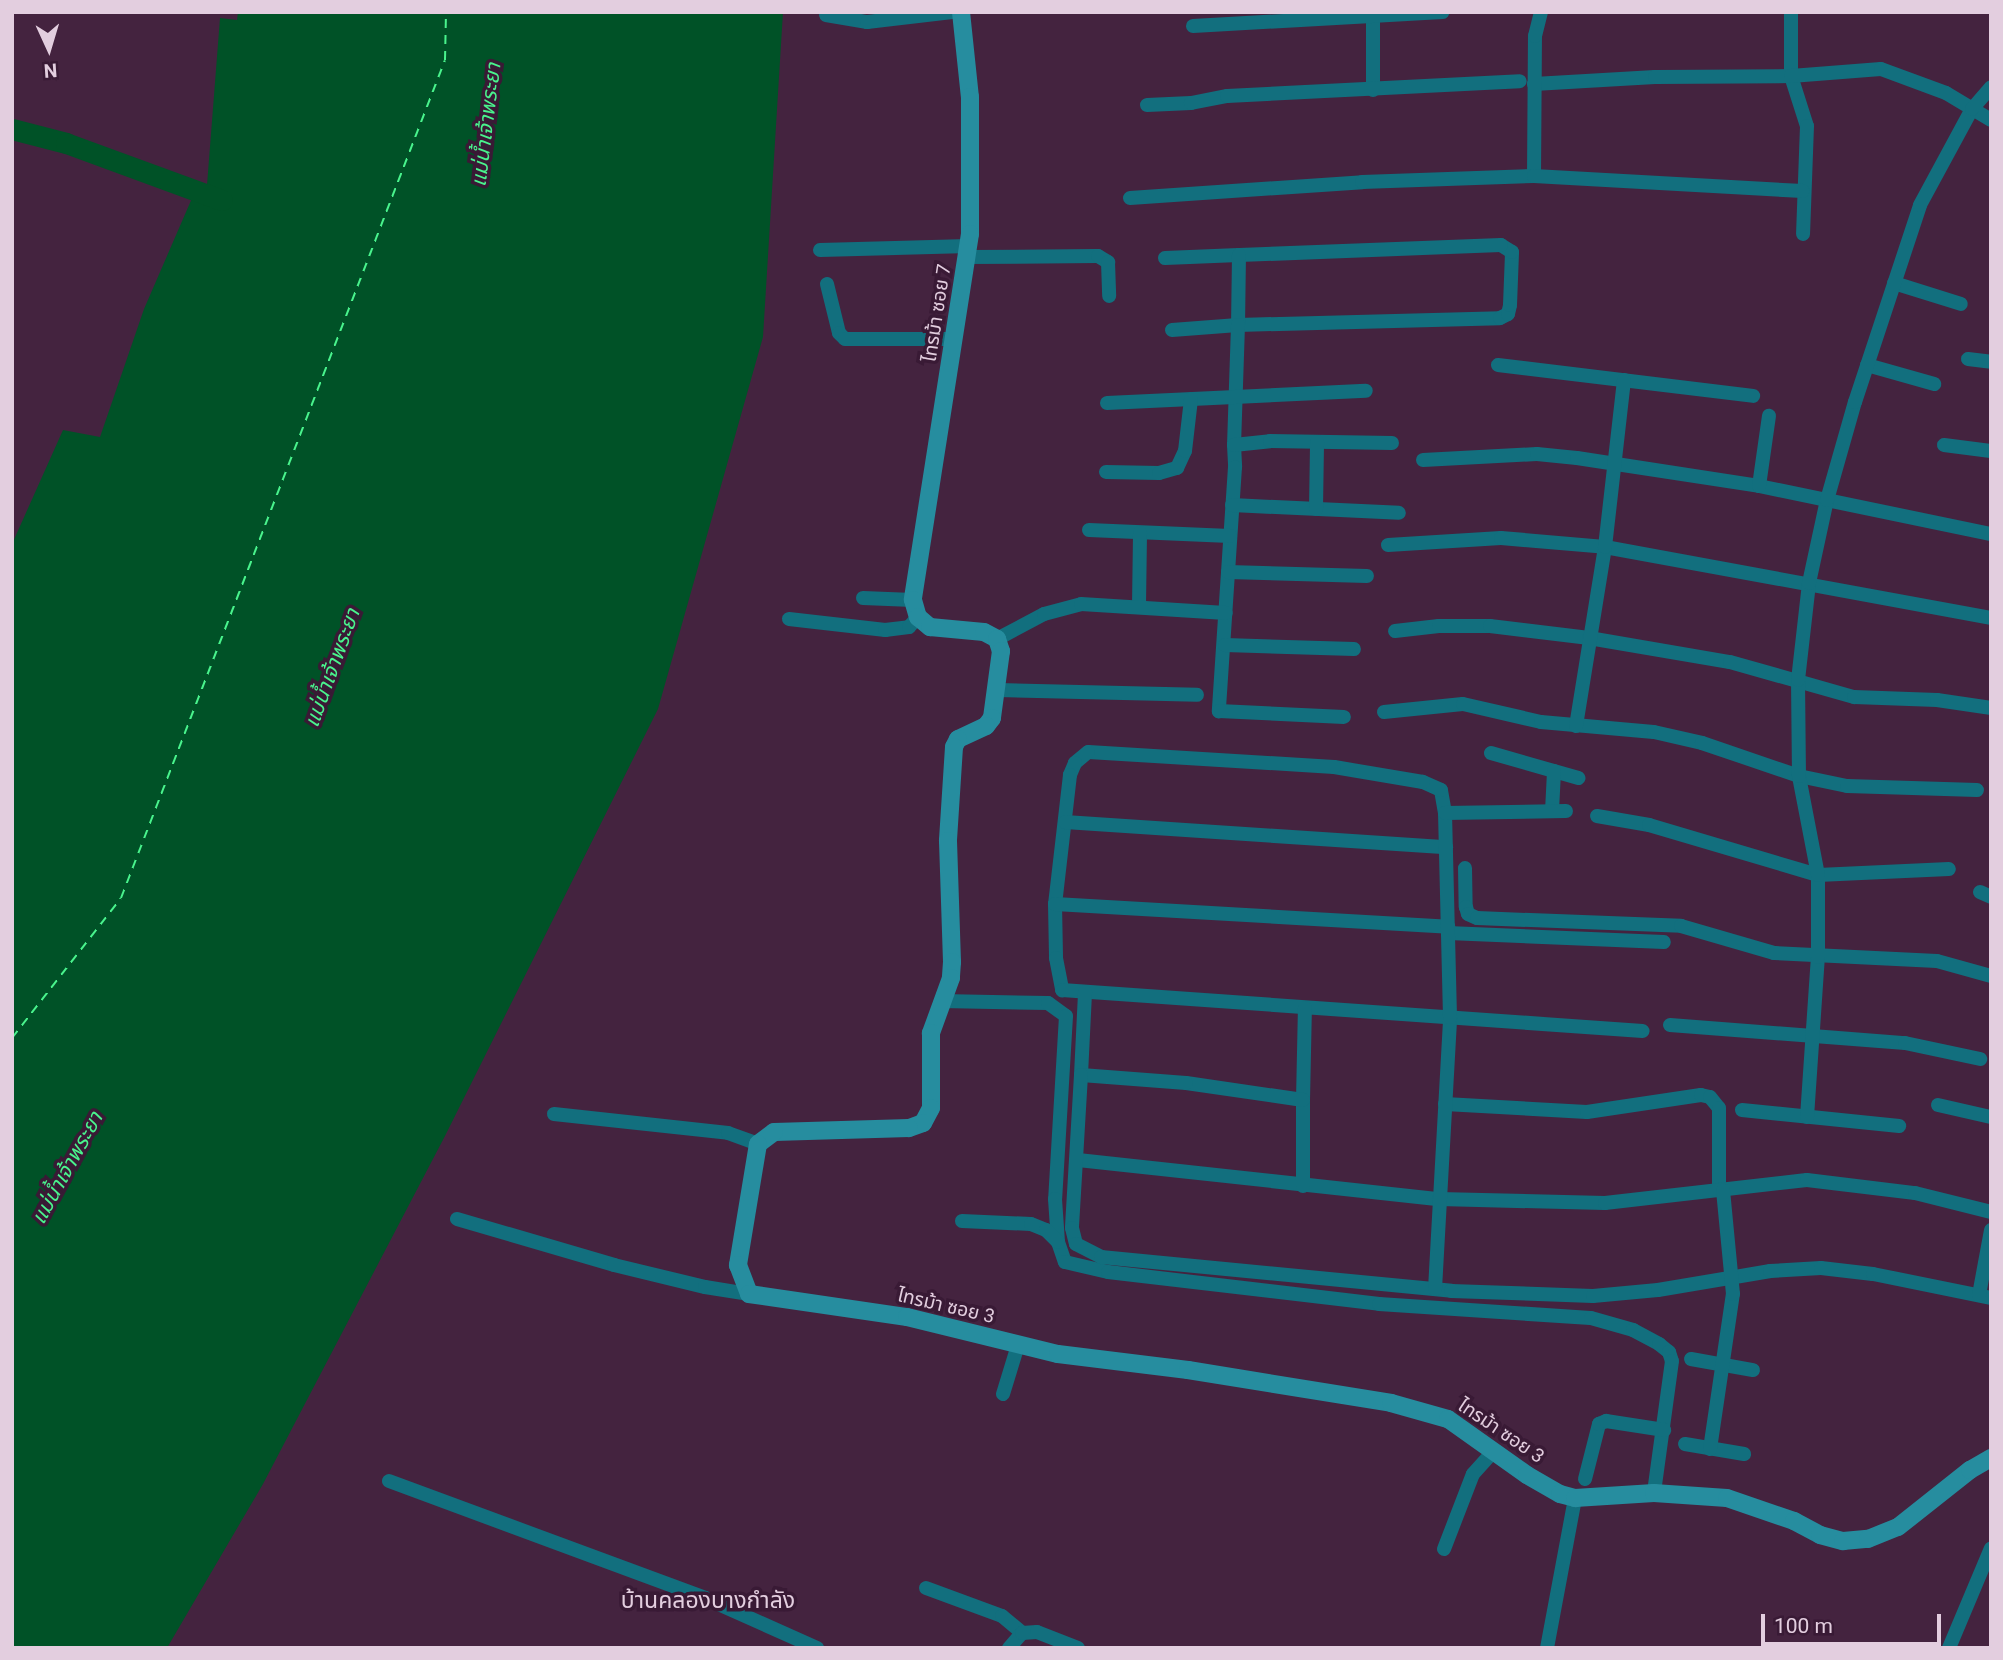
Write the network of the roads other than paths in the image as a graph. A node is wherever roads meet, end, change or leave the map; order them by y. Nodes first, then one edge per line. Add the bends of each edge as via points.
1 (954, 12) edge
2 (961, 12) edge
3 (1443, 12) edge
4 (1541, 12) edge
5 (1791, 12) edge
6 (1373, 14) edge
7 (826, 15) dead end
8 (1193, 26) dead end
9 (1791, 76) junction
10 (1527, 83) junction
11 (1991, 87) edge
12 (1373, 90) junction
13 (1147, 106) dead end
14 (1972, 109) junction
15 (1991, 120) edge
16 (1534, 176) junction
17 (1803, 191) junction
18 (1130, 198) dead end
19 (1803, 234) dead end
20 (820, 250) dead end
21 (968, 251) junction
22 (1239, 255) junction
23 (1165, 258) dead end
24 (1894, 283) junction
25 (827, 284) dead end
26 (1109, 296) dead end
27 (1961, 304) dead end
28 (1238, 325) junction
29 (1172, 330) dead end
30 (954, 339) junction
31 (1968, 359) dead end
32 (1991, 362) edge
33 (1497, 365) dead end
34 (1867, 365) junction
35 (1624, 380) junction
36 (1934, 384) dead end
37 (1366, 391) dead end
38 (1753, 396) dead end
39 (1235, 397) junction
40 (1191, 399) junction
41 (1107, 403) dead end
42 (1769, 416) dead end
43 (1317, 442) junction
44 (1392, 443) dead end
45 (1234, 445) junction
46 (1944, 445) dead end
47 (1991, 451) edge
48 (1423, 460) dead end
49 (1616, 463) junction
50 (1106, 472) dead end
51 (1759, 486) junction
52 (1827, 500) junction
53 (1232, 505) junction
54 (1316, 509) junction
55 (1399, 513) dead end
56 (1089, 530) dead end
57 (1140, 533) junction
58 (1991, 534) edge
59 (1230, 536) junction
60 (1388, 545) dead end
61 (1605, 547) junction
62 (1228, 572) junction
63 (1367, 576) dead end
64 (1810, 583) junction
65 (863, 598) dead end
66 (1139, 606) junction
67 (915, 609) junction
68 (1226, 613) junction
69 (1991, 618) edge
70 (789, 619) dead end
71 (1395, 631) dead end
72 (1589, 638) junction
73 (996, 639) junction
74 (1225, 645) junction
75 (1354, 649) dead end
76 (1798, 680) junction
77 (998, 690) junction
78 (1197, 695) dead end
79 (1991, 708) edge
80 (1384, 712) dead end
81 (1344, 717) dead end
82 (1576, 726) junction
83 (1490, 753) dead end
84 (1554, 771) junction
85 (1799, 776) junction
86 (1578, 778) dead end
87 (1976, 790) dead end
88 (1445, 813) junction
89 (1597, 816) dead end
90 (1065, 822) junction
91 (1446, 847) junction
92 (1465, 868) dead end
93 (1949, 869) dead end
94 (1818, 875) junction
95 (1055, 904) junction
96 (1448, 930) junction
97 (1664, 942) dead end
98 (1818, 957) junction
99 (1991, 976) edge
100 (1085, 992) junction
101 (941, 1001) junction
102 (1306, 1008) junction
103 (1450, 1017) junction
104 (1670, 1025) dead end
105 (1643, 1031) dead end
106 (1814, 1038) junction
107 (1980, 1059) dead end
108 (1081, 1075) junction
109 (1303, 1100) junction
110 (1446, 1104) junction
111 (1938, 1105) dead end
112 (1742, 1110) dead end
113 (554, 1114) dead end
114 (1991, 1117) edge
115 (1807, 1118) junction
116 (1899, 1126) dead end
117 (758, 1144) junction
118 (1078, 1160) junction
119 (1303, 1186) junction
120 (1721, 1190) junction
121 (1439, 1199) junction
122 (1991, 1212) edge
123 (457, 1219) dead end
124 (962, 1221) dead end
125 (1991, 1230) edge
126 (1058, 1242) junction
127 (1732, 1276) junction
128 (1435, 1289) junction
129 (749, 1294) junction
130 (1985, 1297) edge
131 (1018, 1345) junction
132 (1691, 1359) dead end
133 (1724, 1365) junction
134 (1753, 1370) dead end
135 (1003, 1394) dead end
136 (1664, 1430) junction
137 (1685, 1444) dead end
138 (1710, 1449) junction
139 (1494, 1451) junction
140 (1744, 1454) dead end
141 (1991, 1458) edge
142 (1585, 1479) dead end
143 (389, 1481) dead end
144 (1654, 1493) junction
145 (1575, 1498) junction
146 (1991, 1548) edge
147 (1444, 1549) dead end
148 (926, 1588) dead end
149 (1022, 1633) junction
150 (817, 1648) edge
151 (1009, 1648) edge
152 (1078, 1648) edge
153 (1547, 1648) edge
154 (1949, 1648) edge

1 - 7 street via 867,22
2 - 21 street, ไทรม้า ซอย 7 via 970,97
3 - 6 street
4 - 10 street
5 - 9 street
6 - 8 street
6 - 12 street
9 - 10 street
9 - 14 street via 1881,69 1946,93
9 - 17 street via 1807,126
10 - 12 street
10 - 16 street
11 - 14 street
12 - 13 street via 1227,96
14 - 15 street
14 - 24 street via 1920,205
16 - 17 street
16 - 18 street
17 - 19 street
20 - 21 street
21 - 26 street via 1104,258
21 - 30 street, ไทรม้า ซอย 7
22 - 23 street
22 - 28 street
22 - 28 street via 1501,245 1512,252 1510,306 1500,318
24 - 27 street
24 - 34 street
25 - 30 street via 839,333 845,339
28 - 29 street
28 - 39 street
30 - 67 street, ไทรม้า ซอย 7
31 - 32 street
33 - 35 street
34 - 36 street
34 - 52 street
35 - 38 street
35 - 49 street
37 - 39 street
39 - 40 street
39 - 45 street
40 - 41 street
40 - 50 street via 1185,451 1177,468
42 - 51 street
43 - 44 street
43 - 45 street
43 - 54 street
45 - 53 street
46 - 47 street
48 - 49 street via 1537,454
49 - 51 street
49 - 61 street
51 - 52 street
52 - 58 street
52 - 64 street
53 - 54 street
53 - 59 street
54 - 55 street
56 - 57 street
57 - 59 street
57 - 66 street
59 - 62 street
60 - 61 street via 1501,538
61 - 64 street
61 - 72 street
62 - 63 street
62 - 68 street
64 - 69 street
64 - 76 street
65 - 67 street
66 - 68 street
66 - 73 street via 1090,604 1058,609
67 - 70 street via 909,626 885,630
67 - 73 street via 930,627 984,632
68 - 74 street
71 - 72 street via 1490,626
72 - 76 street via 1677,651
72 - 82 street
73 - 77 street via 1001,651
74 - 75 street
74 - 81 street via 1219,711
76 - 79 street via 1860,698 1937,700
76 - 85 street
77 - 78 street
77 - 101 street via 986,726 958,739 954,747 948,841 952,962
80 - 82 street via 1463,704
82 - 85 street via 1654,732
83 - 84 street
84 - 86 street
84 - 88 street via 1559,811
85 - 87 street via 1858,787
85 - 94 street
88 - 90 street via 1437,786 1411,779 1334,767 1088,752 1070,775
88 - 91 street
89 - 94 street via 1649,825
90 - 91 street
90 - 95 street
91 - 96 street
92 - 98 street via 1466,906 1468,914 1477,918 1681,926 1774,953
93 - 94 street
94 - 98 street
95 - 96 street
95 - 100 street via 1062,990
96 - 97 street
96 - 103 street
98 - 99 street via 1937,961
98 - 106 street
100 - 102 street
100 - 108 street
101 - 117 street via 930,1045 931,1108 923,1123 867,1131 774,1132
101 - 126 street via 1048,1003 1066,1016 1055,1199
102 - 103 street
102 - 109 street
103 - 105 street
103 - 110 street
104 - 106 street
106 - 107 street via 1905,1043
106 - 115 street
108 - 109 street via 1186,1083
108 - 118 street
109 - 119 street
110 - 120 street via 1587,1112 1710,1097 1719,1108
110 - 121 street
111 - 114 street
112 - 115 street
113 - 117 street via 728,1133
115 - 116 street
117 - 129 street via 738,1265
118 - 119 street
118 - 128 street via 1072,1228 1076,1244 1101,1257
119 - 121 street
120 - 121 street via 1605,1203
120 - 122 street via 1807,1180 1915,1193
120 - 127 street
121 - 128 street
123 - 129 street via 614,1265
124 - 126 street via 1031,1224
125 - 130 street
126 - 136 street via 1065,1262 1108,1272 1379,1304 1591,1318 1633,1330 1669,1352 1672,1361
127 - 128 street via 1594,1296
127 - 130 street via 1821,1268
127 - 133 street
129 - 131 street, ไทรม้า ซอย 3 via 907,1317
131 - 135 street
131 - 139 street, ไทรม้า ซอย 3 via 1391,1402 1441,1416
132 - 133 street
133 - 134 street
133 - 138 street
136 - 142 street via 1606,1420 1599,1424
136 - 144 street
137 - 138 street
138 - 140 street
139 - 145 street, ไทรม้า ซอย 3 via 1527,1475
139 - 147 street via 1473,1474
141 - 144 street, ไทรม้า ซอย 3 via 1898,1527 1868,1539 1843,1541 1820,1535 1727,1498
143 - 150 street via 705,1598
144 - 145 street, ไทรม้า ซอย 3
145 - 153 street
146 - 154 street
148 - 149 street via 1002,1616
149 - 151 street
149 - 152 street via 1037,1632

